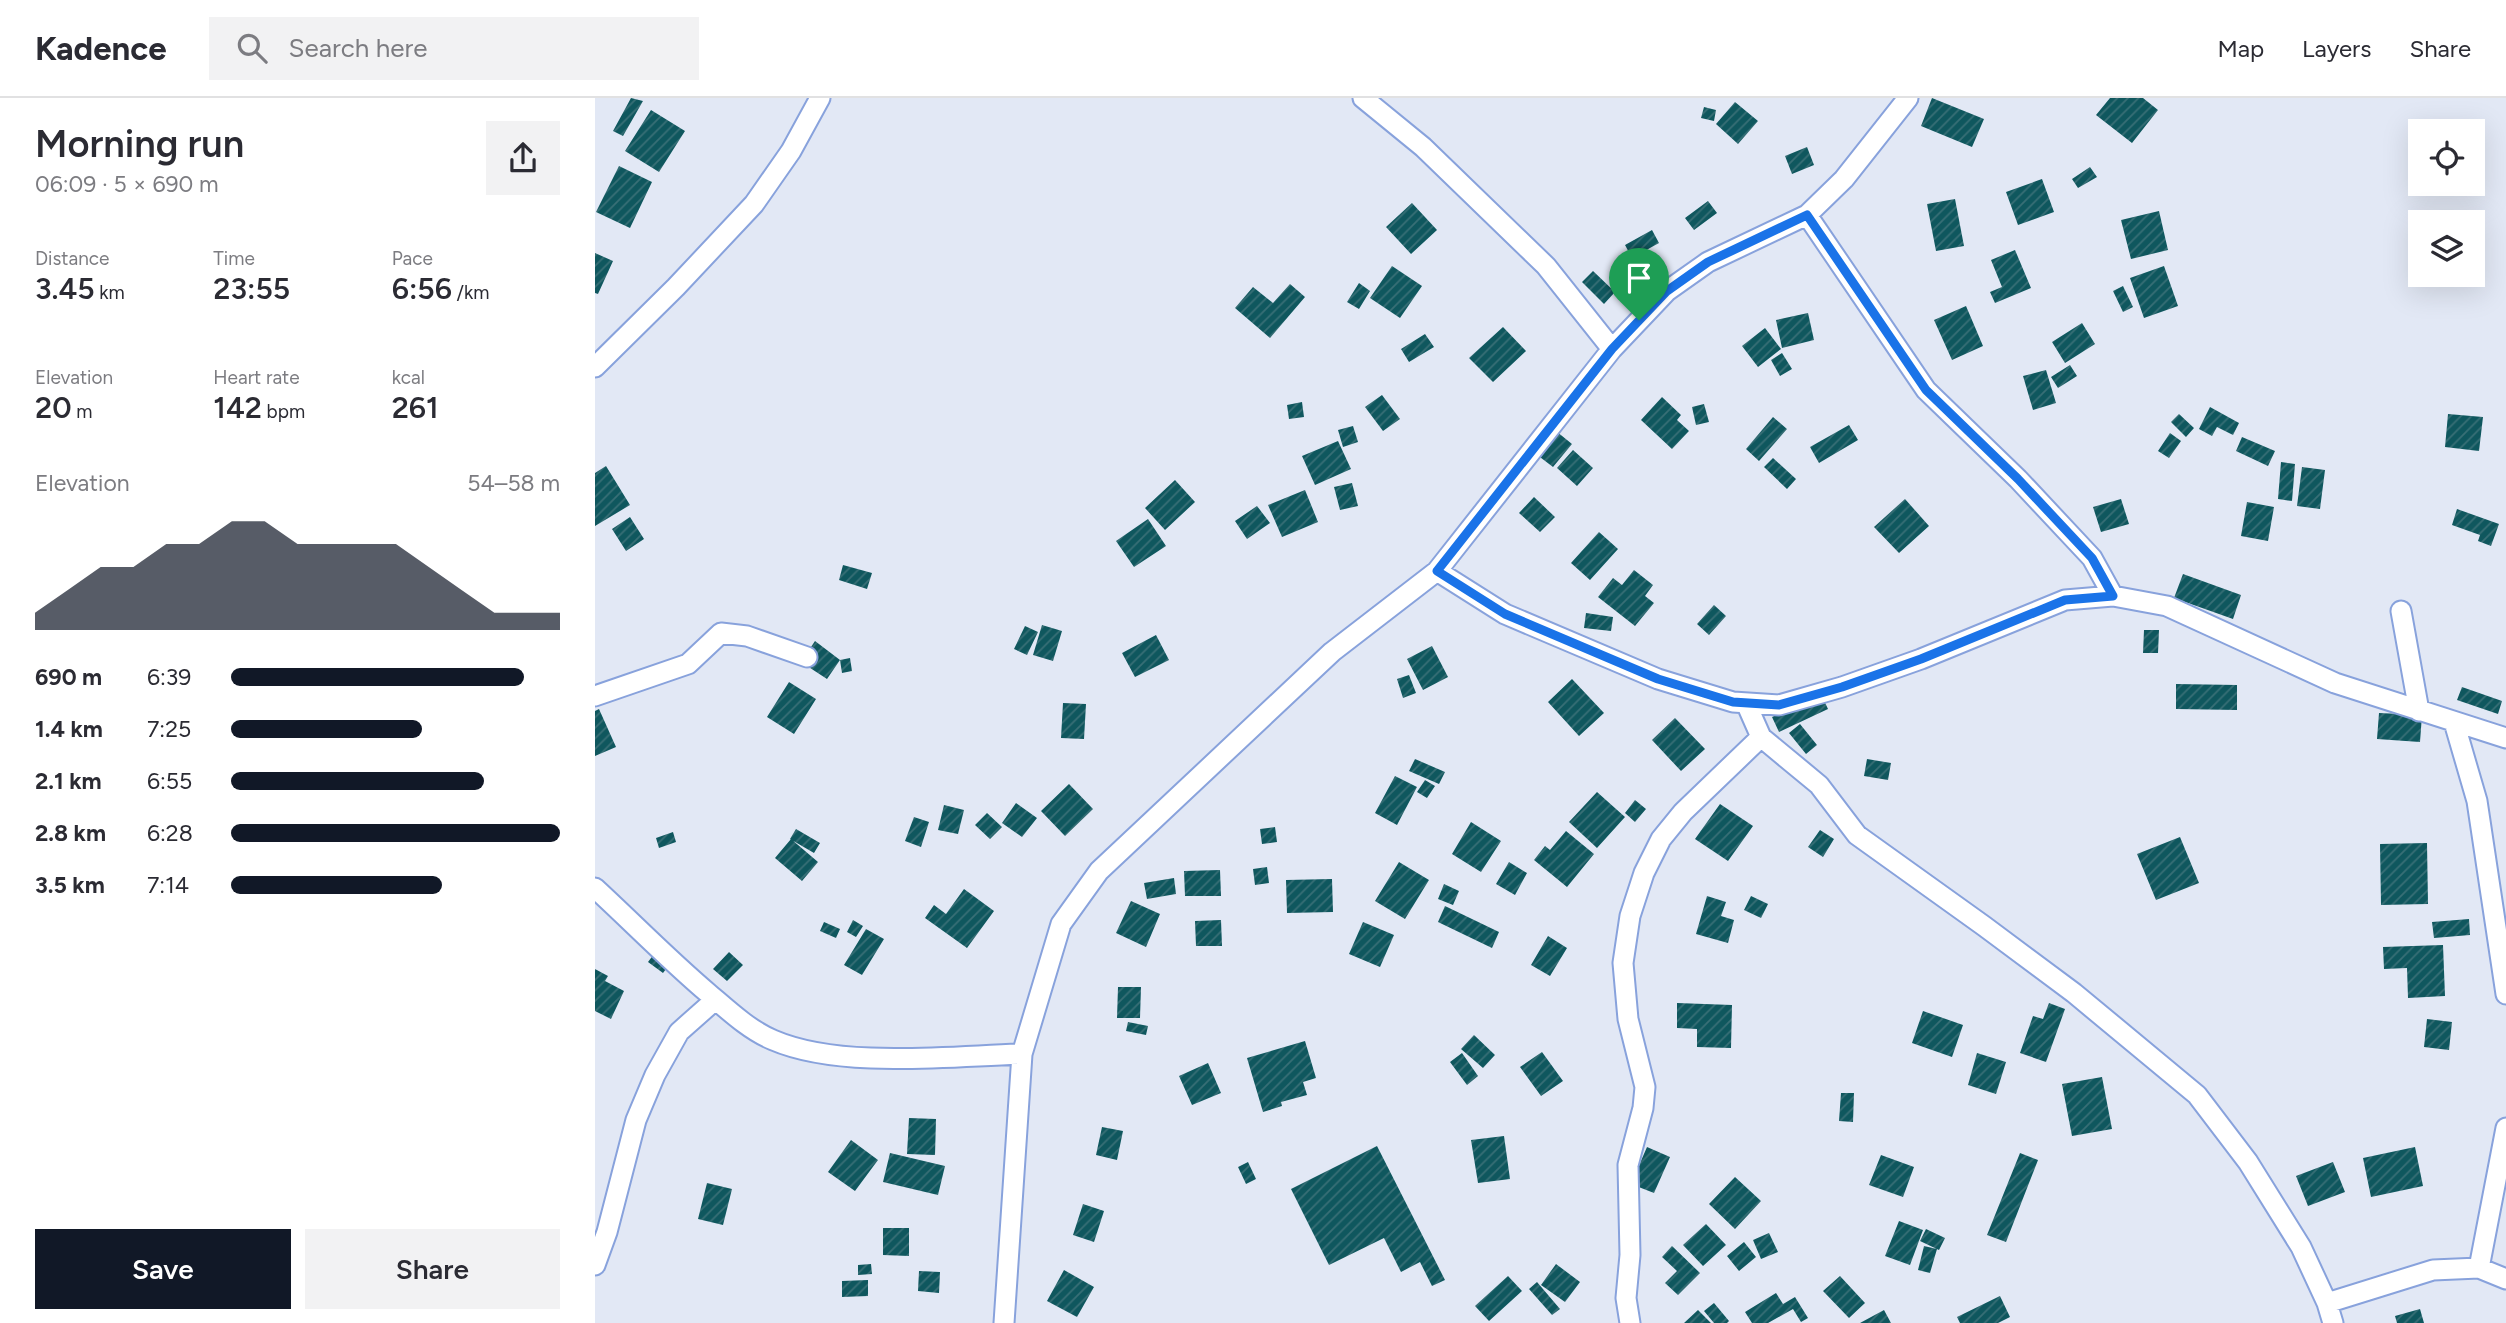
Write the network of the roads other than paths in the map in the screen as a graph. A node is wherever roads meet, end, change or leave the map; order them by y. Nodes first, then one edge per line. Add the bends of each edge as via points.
1 (820, 98) edge
2 (1363, 98) edge
3 (1908, 98) edge
4 (1807, 215) junction
5 (1612, 349) junction
6 (595, 367) edge
7 (1437, 571) junction
8 (2113, 596) junction
9 (2401, 611) dead end
10 (807, 657) dead end
11 (595, 696) edge
12 (1746, 703) junction
13 (2419, 711) junction
14 (2454, 722) junction
15 (2502, 734) edge
16 (1761, 737) junction
17 (595, 888) edge
18 (2506, 994) edge
19 (715, 1000) junction
20 (1022, 1054) junction
21 (2506, 1128) edge
22 (595, 1265) edge
23 (2479, 1268) junction
24 (2506, 1279) edge
25 (2327, 1303) junction
26 (1004, 1323) edge
27 (1630, 1323) edge
28 (2333, 1323) edge

1 - 6 street via 754,204
2 - 5 street via 1423,147 1546,266
3 - 4 street via 1844,179
4 - 5 street via 1708,262 1667,291
4 - 8 street via 1926,390 2092,558
5 - 7 street
7 - 12 street via 1505,614 1658,679
7 - 20 street via 1332,652 1099,871 1061,925
8 - 12 street via 2065,600 1842,687 1779,705
8 - 13 street via 2167,606 2335,683
9 - 13 street
10 - 11 street via 747,636 721,634 688,664
12 - 16 street
13 - 14 street
14 - 15 street
14 - 18 street via 2477,801
16 - 25 street via 1819,785 1857,835 2064,986 2197,1095 2248,1162 2301,1247
16 - 27 street via 1661,839 1630,916 1623,963 1627,1008 1645,1087 1628,1165 1626,1298
17 - 19 street
19 - 20 street via 772,1040 803,1050 864,1059
19 - 22 street via 680,1032 655,1075 636,1120
20 - 26 street
21 - 23 street
23 - 24 street
23 - 25 street via 2433,1270
25 - 28 street

